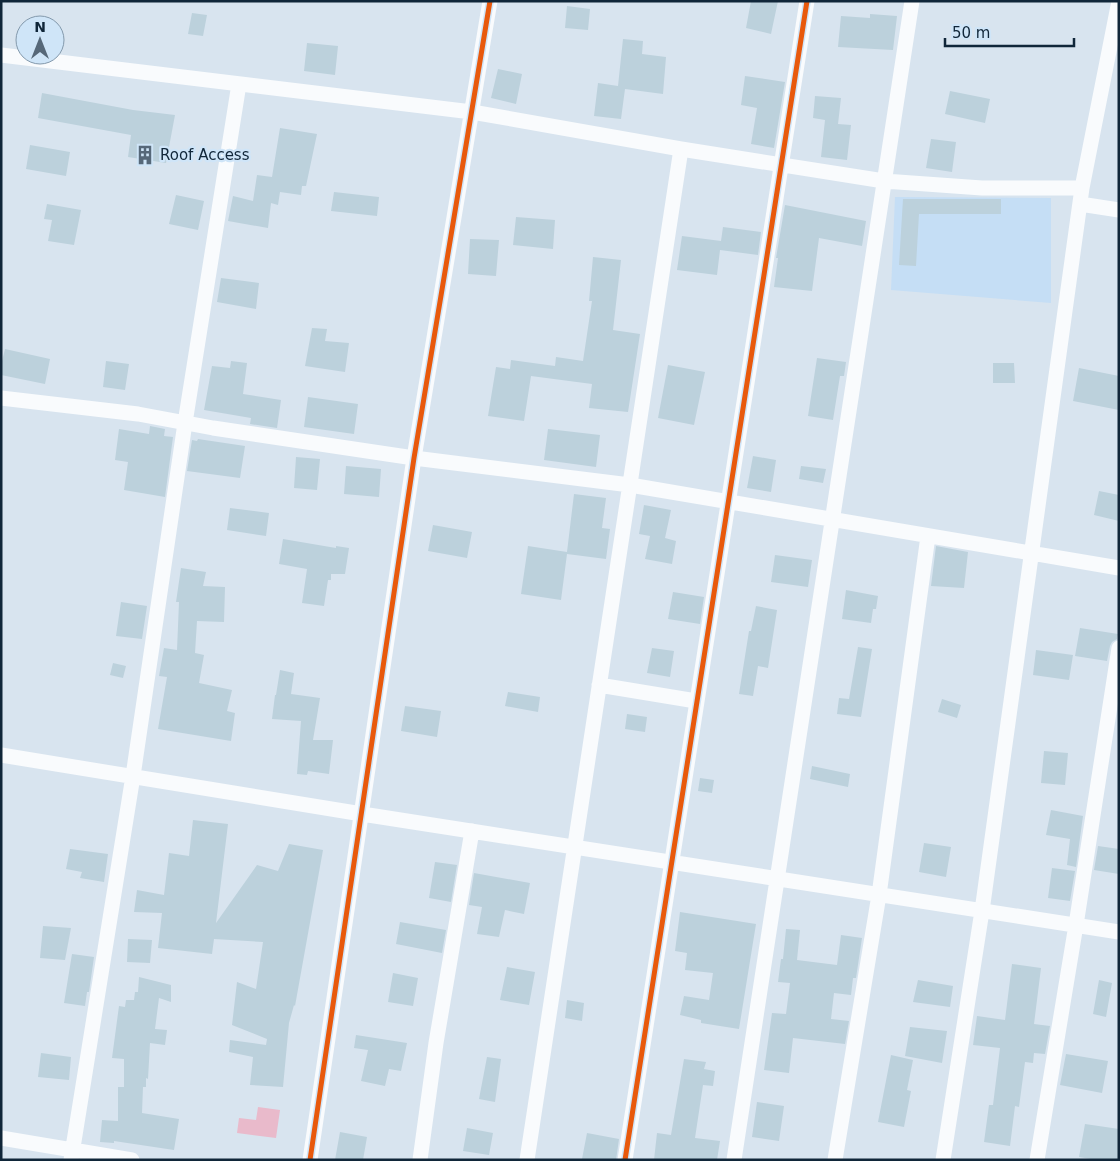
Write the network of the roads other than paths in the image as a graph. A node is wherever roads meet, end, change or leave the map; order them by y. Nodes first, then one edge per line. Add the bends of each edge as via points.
1 (490, 1) edge
2 (807, 1) edge
3 (912, 1) edge
4 (1118, 1) edge
5 (1, 55) edge
6 (240, 84) junction
7 (472, 112) junction
8 (681, 149) junction
9 (780, 165) junction
10 (884, 181) junction
11 (1082, 188) junction
12 (1080, 204) junction
13 (1119, 210) edge
14 (1, 398) edge
15 (185, 423) junction
16 (414, 458) junction
17 (630, 485) junction
18 (728, 502) junction
19 (832, 520) junction
20 (928, 536) junction
21 (1032, 553) junction
22 (1119, 568) edge
23 (1119, 648) edge
24 (599, 685) junction
25 (696, 701) junction
26 (1, 755) edge
27 (133, 776) junction
28 (362, 814) junction
29 (472, 831) junction
30 (575, 847) junction
31 (671, 862) junction
32 (777, 879) junction
33 (879, 895) junction
34 (982, 911) junction
35 (1076, 926) junction
36 (1119, 932) edge
37 (1, 1138) edge
38 (71, 1155) edge
39 (132, 1160) edge
40 (310, 1160) edge
41 (420, 1160) edge
42 (527, 1160) edge
43 (625, 1160) edge
44 (734, 1160) edge
45 (835, 1160) edge
46 (943, 1160) edge
47 (1037, 1160) edge

1 - 7 street
2 - 9 street
3 - 10 street
4 - 11 street
5 - 6 street
6 - 7 street
6 - 15 street
7 - 8 street
7 - 16 street
8 - 9 street
8 - 17 street
9 - 10 street
9 - 18 street
10 - 11 street via 982,188
10 - 19 street
11 - 12 street
12 - 13 street
12 - 21 street
14 - 15 street via 138,414
15 - 16 street
15 - 27 street
16 - 17 street
16 - 28 street
17 - 18 street
17 - 24 street
18 - 19 street
18 - 25 street
19 - 20 street
19 - 32 street
20 - 21 street
20 - 33 street
21 - 22 street
21 - 34 street
23 - 35 street
24 - 25 street
24 - 30 street
25 - 31 street
26 - 27 street
27 - 28 street
27 - 38 street
28 - 29 street
28 - 40 street
29 - 30 street
29 - 41 street
30 - 31 street
30 - 42 street
31 - 32 street
31 - 43 street
32 - 33 street
32 - 44 street
33 - 34 street
33 - 45 street
34 - 35 street
34 - 46 street
35 - 36 street
35 - 47 street
37 - 38 street
38 - 39 street

